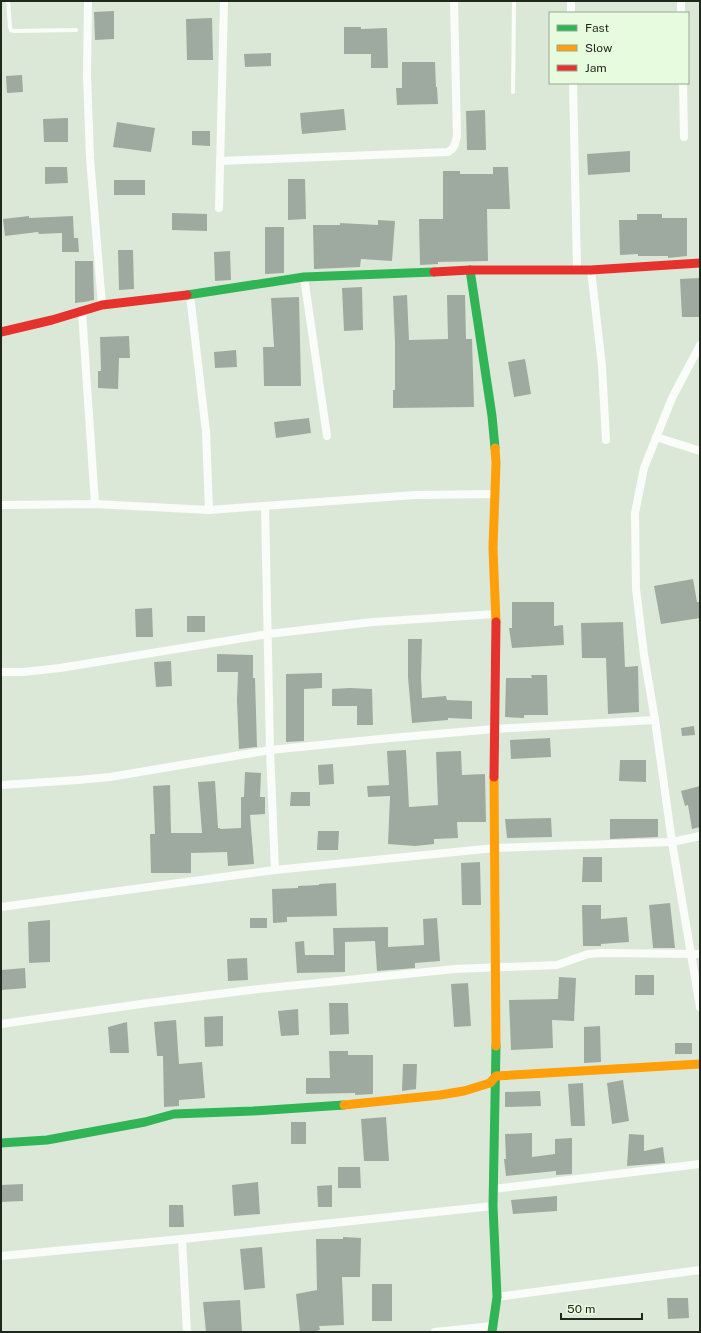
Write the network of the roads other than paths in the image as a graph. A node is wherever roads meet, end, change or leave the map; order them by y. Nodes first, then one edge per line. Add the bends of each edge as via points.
1 (8, 1) edge
2 (88, 1) edge
3 (224, 1) edge
4 (454, 1) edge
5 (514, 1) edge
6 (571, 1) edge
7 (681, 1) edge
8 (572, 12) edge
9 (681, 12) edge
10 (76, 30) dead end
11 (573, 84) edge
12 (682, 84) edge
13 (513, 92) dead end
14 (684, 137) dead end
15 (220, 161) junction
16 (219, 208) dead end
17 (700, 263) edge
18 (577, 269) junction
19 (470, 270) junction
20 (591, 270) junction
21 (304, 277) junction
22 (190, 295) junction
23 (102, 305) junction
24 (82, 312) junction
25 (1, 332) edge
26 (700, 345) edge
27 (327, 436) dead end
28 (656, 437) junction
29 (606, 440) dead end
30 (700, 451) edge
31 (495, 494) junction
32 (95, 504) junction
33 (1, 505) edge
34 (265, 506) junction
35 (209, 510) junction
36 (496, 614) junction
37 (268, 634) junction
38 (1, 672) edge
39 (655, 720) junction
40 (494, 729) junction
41 (270, 750) junction
42 (1, 785) edge
43 (700, 836) edge
44 (672, 842) junction
45 (495, 848) junction
46 (275, 870) junction
47 (1, 906) edge
48 (696, 954) edge
49 (495, 967) junction
50 (700, 1007) edge
51 (1, 1024) edge
52 (700, 1064) edge
53 (496, 1076) junction
54 (1, 1143) edge
55 (700, 1164) edge
56 (493, 1189) junction
57 (493, 1206) junction
58 (182, 1239) junction
59 (1, 1256) edge
60 (700, 1270) edge
61 (497, 1297) junction
62 (492, 1329) edge
63 (187, 1332) edge
64 (435, 1332) edge

1 - 10 lane via 11,30
2 - 23 street via 90,158
3 - 15 street
4 - 15 street via 457,136 453,149 448,152
5 - 13 lane
6 - 8 street
7 - 9 street
11 - 18 street
12 - 14 street
15 - 16 street
17 - 20 street
18 - 19 street
18 - 20 street
19 - 21 street
19 - 31 street via 492,416 496,463
20 - 29 street via 602,366
21 - 22 street
21 - 27 street
22 - 23 street
22 - 35 street via 206,432
23 - 24 street
24 - 25 street
24 - 32 street
26 - 28 street via 672,398
28 - 30 street
28 - 39 street via 644,468 635,512 636,589
31 - 34 street via 415,495
31 - 36 street via 493,548
32 - 33 street
32 - 35 street
34 - 35 street
34 - 37 street
36 - 37 street via 373,622
36 - 40 street
37 - 38 street via 60,668
37 - 41 street
39 - 40 street
39 - 44 street
40 - 41 street
40 - 45 street
41 - 42 street via 110,777
41 - 46 street
43 - 44 street
44 - 45 street
44 - 48 street
45 - 46 street
45 - 49 street
46 - 47 street
48 - 49 street via 600,953 588,954 557,965
48 - 50 street
49 - 51 street via 243,991
49 - 53 street
52 - 53 street
53 - 54 street via 485,1085 440,1095 353,1104 174,1114 108,1130 47,1140
53 - 56 street
55 - 56 street
56 - 57 street
57 - 58 street
57 - 61 street
58 - 59 street
58 - 63 street
60 - 61 street
61 - 62 street
62 - 64 street

